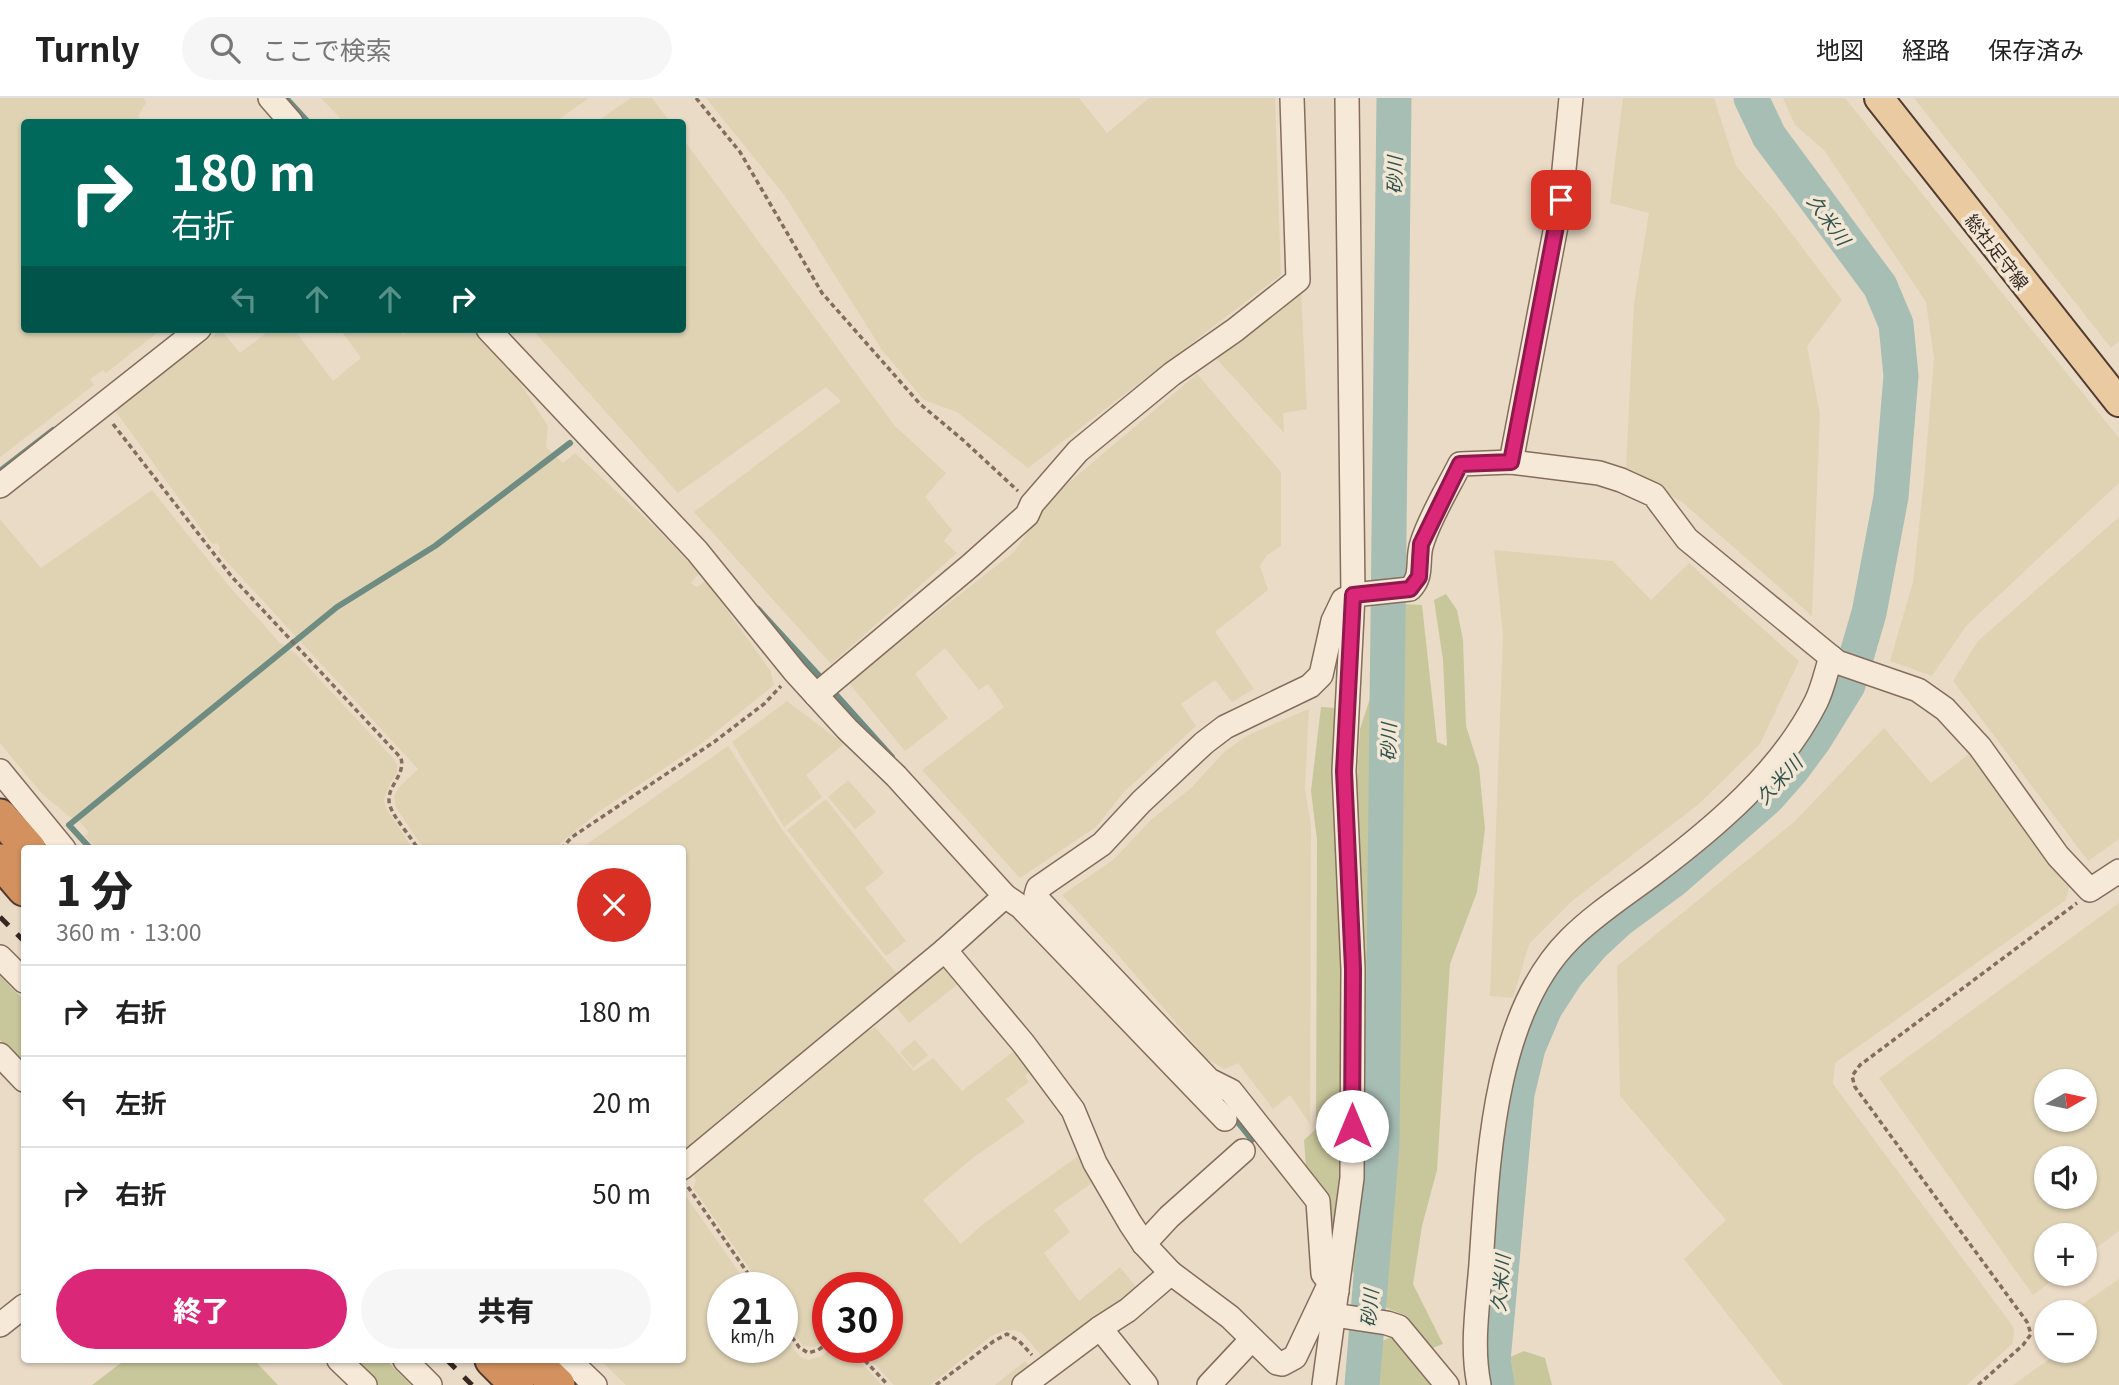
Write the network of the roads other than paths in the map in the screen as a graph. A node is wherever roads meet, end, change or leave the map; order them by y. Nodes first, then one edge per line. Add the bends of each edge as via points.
1 (270, 98) edge
2 (1292, 98) edge
3 (1347, 98) edge
4 (1571, 98) edge
5 (1879, 98) edge
6 (288, 119) edge
7 (194, 333) edge
8 (492, 333) edge
9 (2119, 402) edge
10 (1511, 462) junction
11 (0, 486) edge
12 (1362, 594) junction
13 (1834, 659) junction
14 (823, 689) junction
15 (0, 771) edge
16 (0, 816) edge
17 (25, 845) edge
18 (61, 845) edge
19 (0, 861) edge
20 (2119, 871) edge
21 (21, 886) edge
22 (1023, 901) junction
23 (945, 950) junction
24 (0, 957) edge
25 (21, 978) edge
26 (0, 1055) edge
27 (21, 1077) edge
28 (1225, 1119) dead end
29 (1242, 1151) dead end
30 (686, 1165) edge
31 (1143, 1244) junction
32 (1171, 1273) junction
33 (1334, 1287) junction
34 (21, 1308) edge
35 (1338, 1316) junction
36 (0, 1325) edge
37 (1100, 1328) junction
38 (1252, 1339) junction
39 (342, 1363) edge
40 (495, 1363) edge
41 (535, 1363) edge
42 (572, 1363) edge
43 (365, 1385) edge
44 (517, 1385) edge
45 (558, 1385) edge
46 (595, 1385) edge
47 (1024, 1385) edge
48 (1146, 1385) edge
49 (1209, 1385) edge
50 (1324, 1385) edge
51 (1447, 1385) edge
52 (1479, 1385) edge

1 - 6 street
2 - 14 street via 1298,280 1078,451 1027,515
3 - 12 street
4 - 10 street via 1561,200
5 - 9 main road, 総社足守線
7 - 11 street
8 - 14 street via 697,551 795,671
10 - 12 street via 1460,464 1421,544 1419,577 1410,589
10 - 13 street via 1599,473 1654,495 1687,539
12 - 22 street via 1343,600 1333,621 1321,675 1310,686 1225,727 1141,802 1102,845
12 - 33 street via 1344,771 1353,969 1352,1178
13 - 20 street via 1918,690 1945,709 1980,747 2058,856 2090,890
13 - 52 street via 1804,724 1749,792 1683,851 1569,940 1542,974 1527,1003 1512,1040 1488,1164 1475,1353
14 - 22 street via 905,785
15 - 18 street
16 - 17 highway
19 - 21 highway
22 - 23 street
22 - 28 street
22 - 33 street via 1041,903 1209,1080 1231,1091 1318,1200 1323,1274
23 - 30 street
23 - 31 street via 1073,1110 1095,1163
24 - 25 street
26 - 27 street
29 - 31 street
31 - 32 street
32 - 37 street
32 - 38 street
33 - 35 street
33 - 38 street via 1295,1357 1277,1363
34 - 36 street
35 - 50 street
35 - 51 street via 1399,1327
37 - 47 street
37 - 48 street
38 - 49 street
39 - 43 street
40 - 44 highway
41 - 45 highway
42 - 46 street

